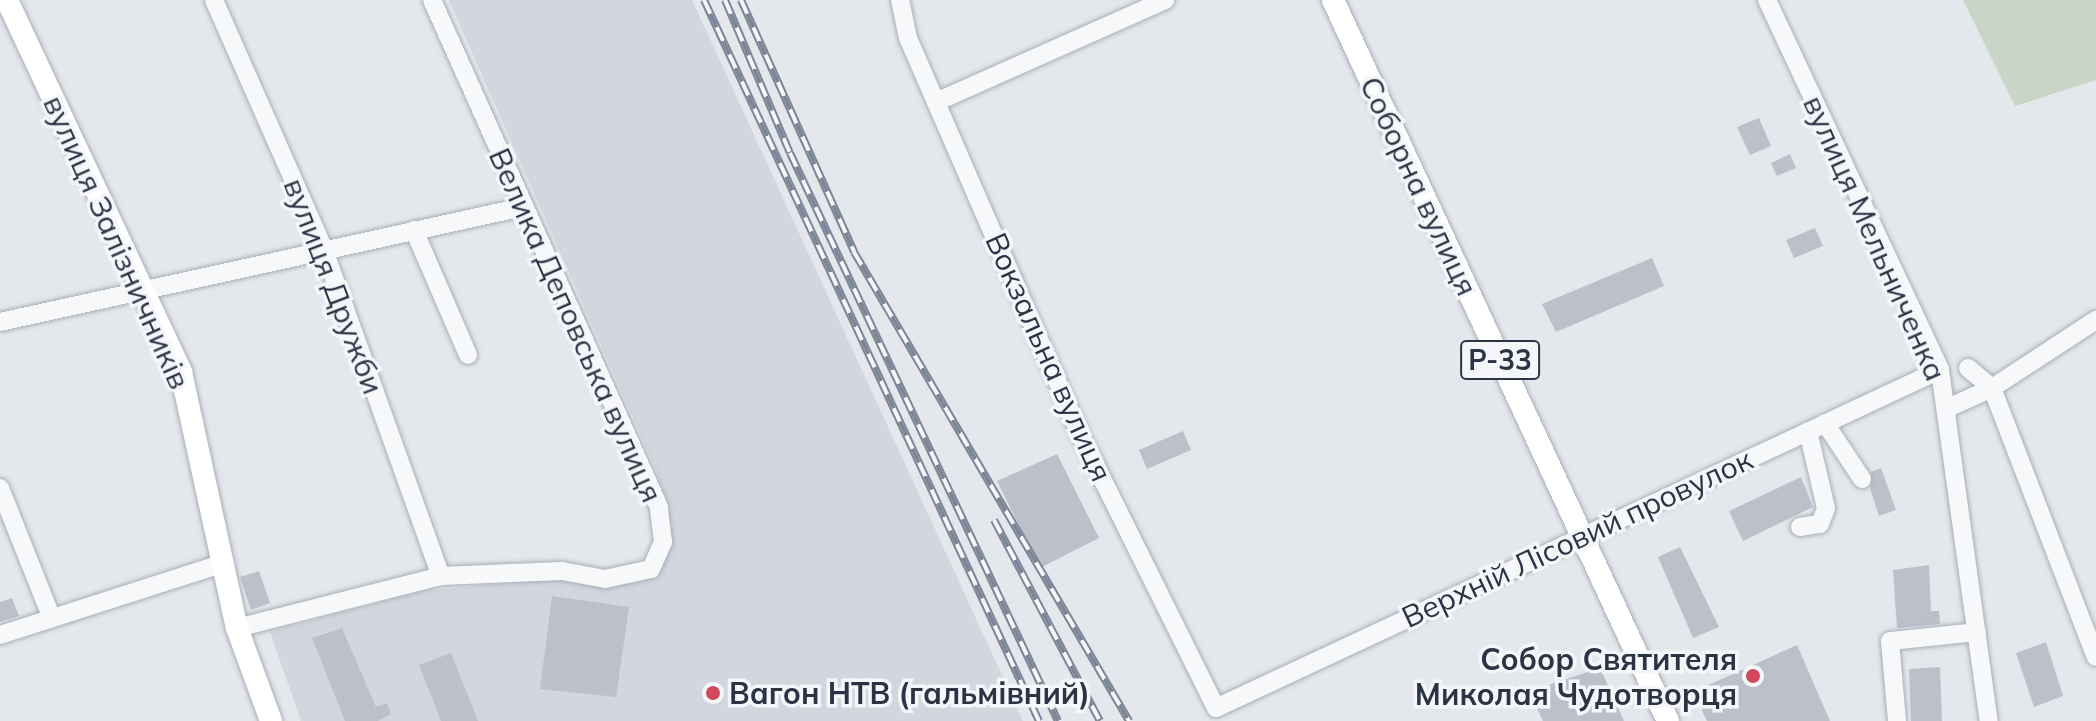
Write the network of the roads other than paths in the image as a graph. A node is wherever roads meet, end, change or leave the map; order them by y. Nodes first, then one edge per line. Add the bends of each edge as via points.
1 (7, 0) edge
2 (214, 0) edge
3 (432, 0) edge
4 (900, 0) edge
5 (1165, 0) edge
6 (1333, 0) edge
7 (1767, 0) edge
8 (936, 102) junction
9 (523, 207) junction
10 (414, 230) junction
11 (323, 247) junction
12 (143, 289) junction
13 (2096, 320) edge
14 (0, 322) edge
15 (468, 355) dead end
16 (1968, 368) dead end
17 (1940, 370) junction
18 (1992, 388) junction
19 (1948, 408) junction
20 (1817, 427) junction
21 (1862, 479) dead end
22 (0, 488) edge
23 (1800, 527) dead end
24 (1581, 534) junction
25 (224, 563) junction
26 (441, 576) junction
27 (51, 616) junction
28 (237, 628) junction
29 (1977, 632) junction
30 (0, 635) edge
31 (2096, 657) edge
32 (1216, 708) joint
33 (271, 721) edge
34 (1668, 721) edge
35 (1897, 721) edge
36 (1989, 721) edge

1 - 12 main road, вулиця Залізничників
2 - 11 street, вулиця Дружби
3 - 9 street, Велика Деповська вулиця
4 - 8 street, Вокзальна вулиця via 908,38
5 - 8 street
6 - 24 main road, Соборна вулиця / Р-33
7 - 17 street, вулиця Мельниченка
8 - 32 street, Вокзальна вулиця via 1080,434
9 - 10 street
9 - 26 street, Велика Деповська вулиця via 659,507 663,542 651,569 605,579 562,571
10 - 11 street
10 - 15 street
11 - 12 street
11 - 26 street, вулиця Дружби
12 - 14 street
12 - 25 main road, вулиця Залізничників via 181,372
13 - 18 street
16 - 18 street
17 - 19 street, вулиця Мельниченка
17 - 20 street, Верхній Лісовий провулок
18 - 19 street
18 - 31 street
19 - 29 street, вулиця Мельниченка
20 - 21 street
20 - 23 street via 1826,508 1820,524
20 - 24 street, Верхній Лісовий провулок
22 - 27 street
24 - 32 street, Верхній Лісовий провулок
24 - 34 main road, Соборна вулиця / Р-33
25 - 27 street
25 - 28 main road, вулиця Залізничників
26 - 28 street
27 - 30 street
28 - 33 main road, вулиця Залізничників
29 - 35 street via 1890,641
29 - 36 street, вулиця Мельниченка

